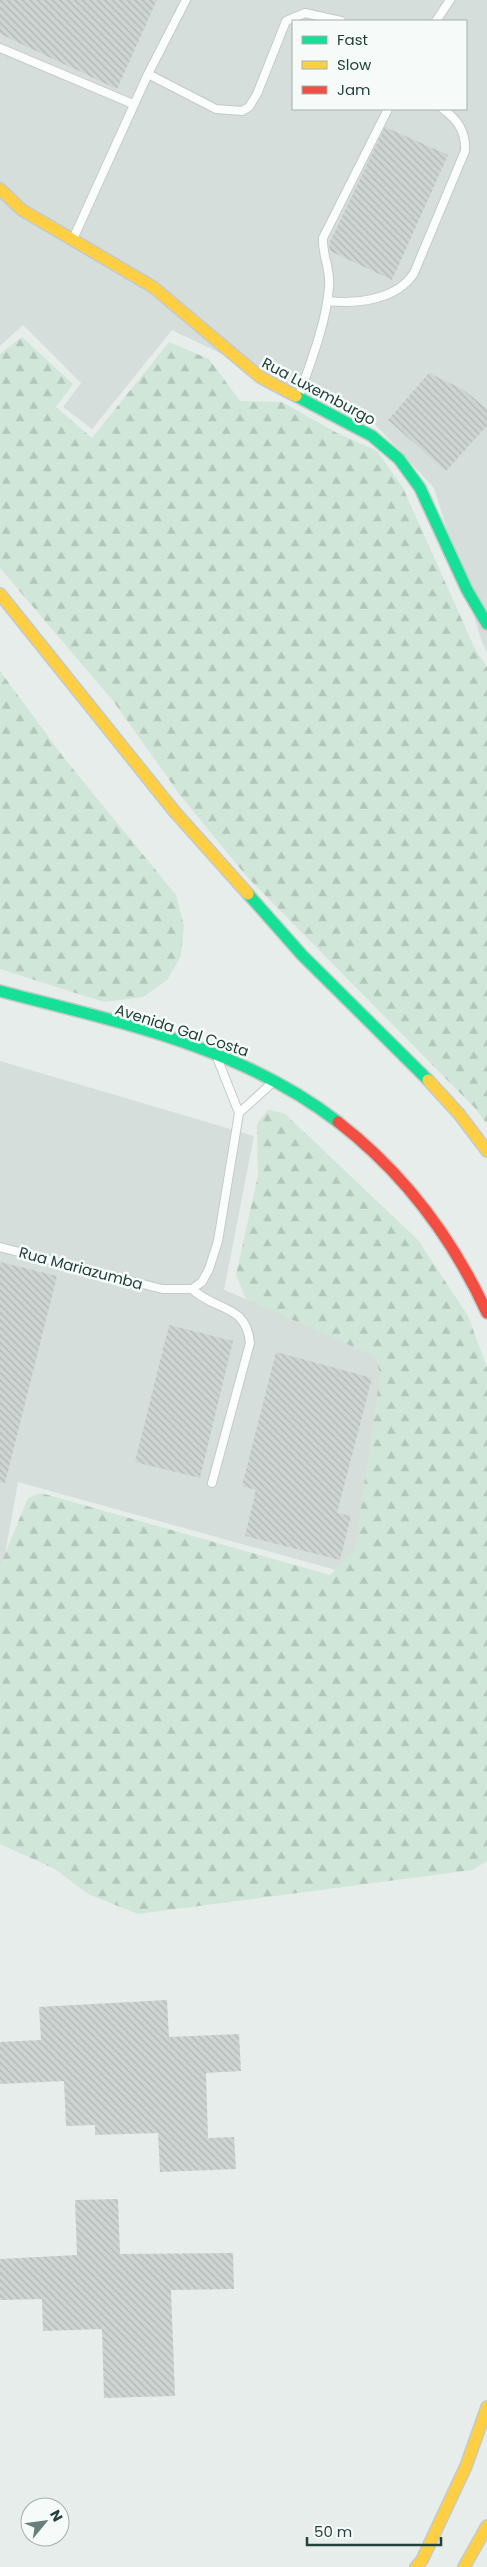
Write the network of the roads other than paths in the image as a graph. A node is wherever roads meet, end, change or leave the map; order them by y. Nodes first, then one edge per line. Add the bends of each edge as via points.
1 (186, 0) edge
2 (450, 0) edge
3 (336, 20) edge
4 (437, 20) edge
5 (0, 48) edge
6 (148, 74) junction
7 (133, 104) junction
8 (388, 110) edge
9 (444, 110) edge
10 (0, 189) edge
11 (73, 240) junction
12 (328, 301) junction
13 (298, 398) junction
14 (0, 594) edge
15 (487, 624) edge
16 (0, 991) edge
17 (216, 1054) junction
18 (275, 1080) junction
19 (239, 1114) junction
20 (487, 1151) edge
21 (0, 1247) edge
22 (192, 1289) junction
23 (487, 1313) edge
24 (212, 1483) dead end
25 (487, 2408) edge
26 (482, 2426) junction
27 (487, 2443) edge
28 (487, 2526) edge
29 (416, 2567) edge
30 (464, 2567) edge

1 - 6 lane
2 - 4 lane
3 - 6 lane via 305,13 286,22 257,94 249,107 242,111 216,109
5 - 7 lane
6 - 7 lane
7 - 11 lane
8 - 12 lane via 324,238 322,250 330,275
9 - 12 lane via 461,126 466,138 465,151 414,272 404,285 370,299 346,303
10 - 11 main road, Rua Luxemburgo via 22,210
11 - 13 main road, Rua Luxemburgo via 153,287 260,377
12 - 13 lane
13 - 15 main road, Rua Luxemburgo via 372,436 400,459 432,510 467,590
14 - 20 main road via 174,811 302,955 460,1114
16 - 17 main road, Avenida Gal Costa
17 - 18 main road, Avenida Gal Costa
17 - 19 lane
18 - 19 lane
18 - 23 main road, Avenida Gal Costa via 348,1129 386,1164 427,1210 460,1259
19 - 22 lane via 218,1240 209,1269 202,1282
21 - 22 lane, Rua Mariazumba via 162,1289
22 - 24 lane via 202,1298 235,1312 249,1330 250,1343
25 - 26 main road
26 - 27 main road
26 - 29 main road via 452,2496
28 - 30 main road

